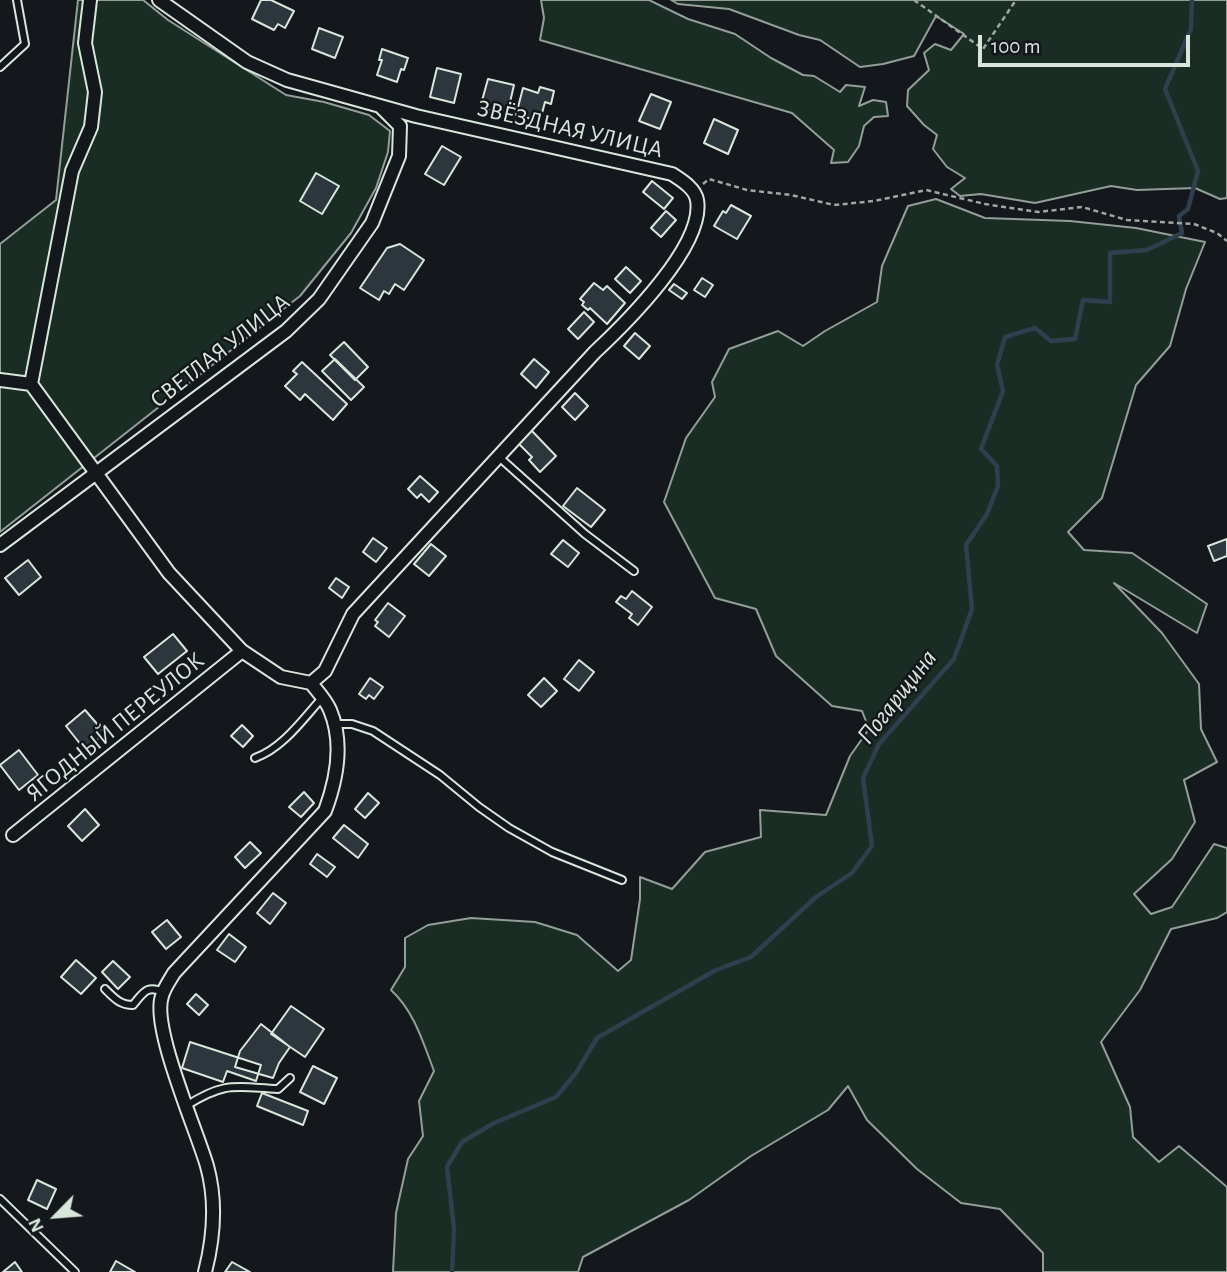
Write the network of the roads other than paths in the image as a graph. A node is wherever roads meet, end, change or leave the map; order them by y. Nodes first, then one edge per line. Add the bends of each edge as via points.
1 (17, 0) edge
2 (90, 0) edge
3 (159, 0) edge
4 (0, 67) edge
5 (379, 105) junction
6 (0, 380) edge
7 (31, 384) junction
8 (498, 456) junction
9 (96, 472) junction
10 (0, 545) edge
11 (634, 571) dead end
12 (242, 651) junction
13 (311, 683) junction
14 (322, 698) junction
15 (335, 724) junction
16 (255, 758) dead end
17 (13, 835) dead end
18 (622, 880) dead end
19 (105, 989) dead end
20 (164, 992) junction
21 (290, 1078) dead end
22 (186, 1106) junction
23 (0, 1199) edge
24 (75, 1272) edge
25 (205, 1272) edge

1 - 4 lane via 25,44
2 - 7 street via 85,43 94,92 91,127 72,171
3 - 5 street, ЗВЁЗДНАЯ УЛИЦА via 247,62 287,80
5 - 8 street, ЗВЁЗДНАЯ УЛИЦА via 672,174 698,198 697,222 663,278
5 - 9 street, СВЕТЛАЯ УЛИЦА via 400,126 399,156 372,223 319,299 286,331
6 - 7 street
7 - 9 street
8 - 11 lane
8 - 13 street via 353,614 325,670
9 - 10 street, СВЕТЛАЯ УЛИЦА
9 - 12 street via 169,573
12 - 13 street via 281,677
12 - 17 street, ЯГОДНЫЙ ПЕРЕУЛОК
13 - 14 street
14 - 15 street
14 - 16 lane via 295,728
15 - 18 lane via 373,731 509,828 552,852
15 - 20 street via 339,735 335,785 326,811 174,973
19 - 20 lane via 125,1005 133,1005 145,990
20 - 22 street via 161,1020
21 - 22 lane via 278,1089 244,1086 212,1091
22 - 25 street via 207,1168 214,1215
23 - 24 lane

